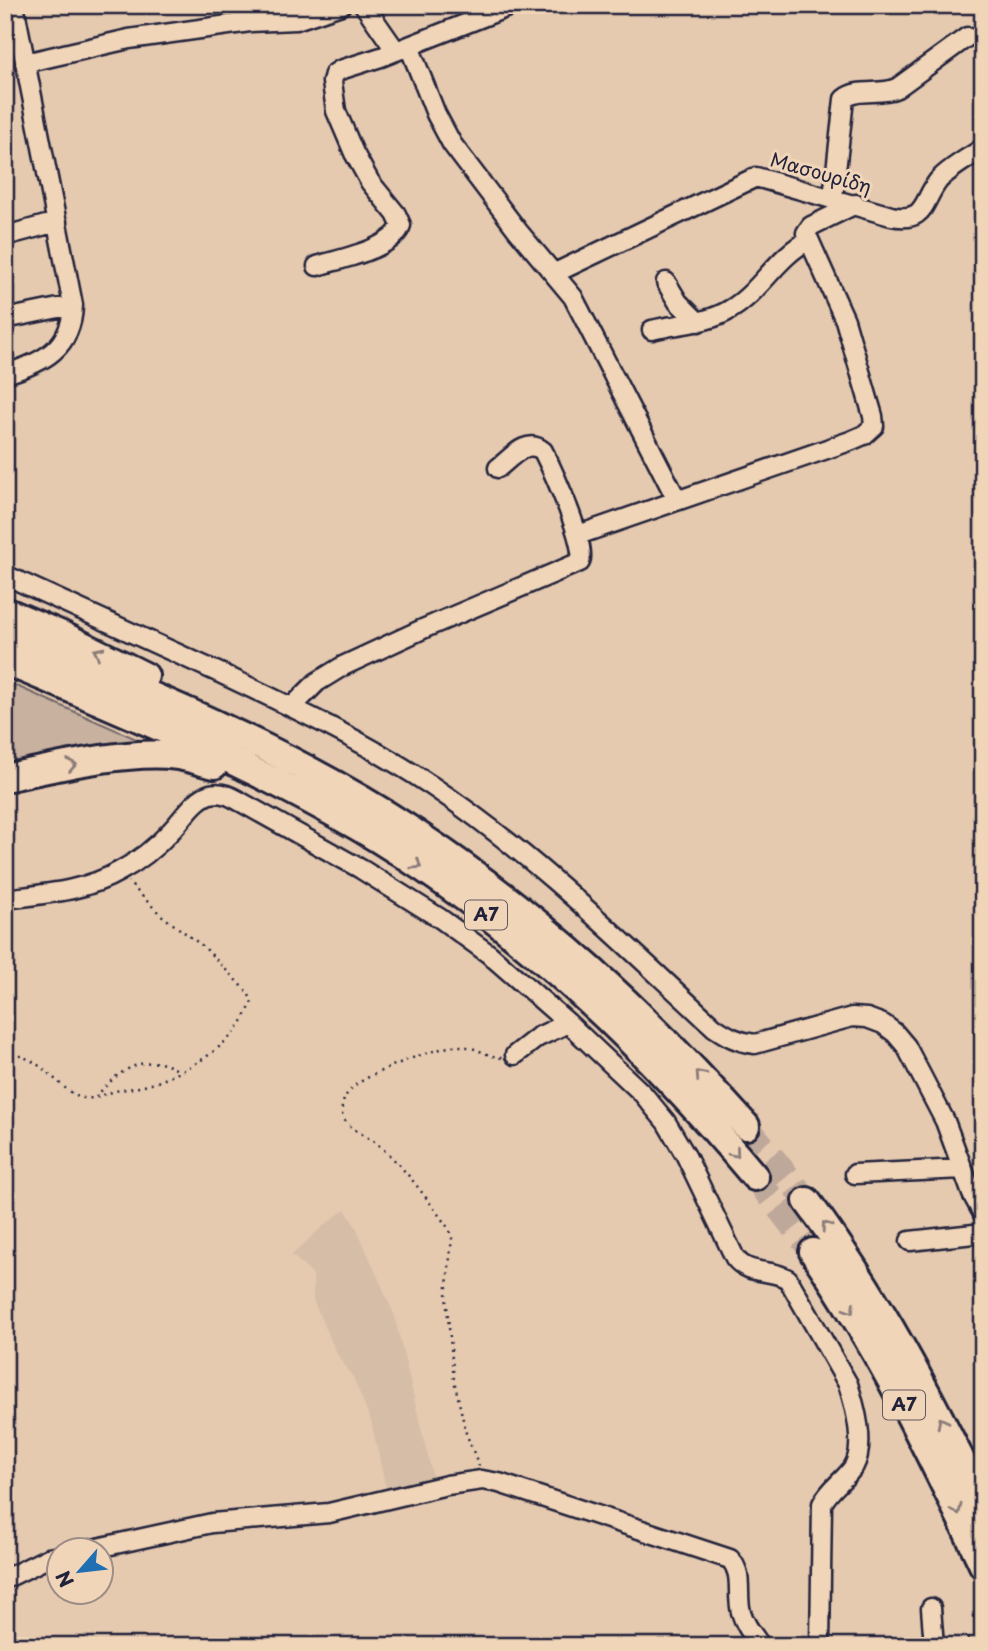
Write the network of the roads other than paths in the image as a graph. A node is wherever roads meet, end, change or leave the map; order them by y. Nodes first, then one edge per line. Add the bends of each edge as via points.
1 (277, 5) edge
2 (341, 5) edge
3 (364, 5) edge
4 (506, 7) edge
5 (12, 17) edge
6 (250, 22) junction
7 (967, 37) dead end
8 (402, 49) junction
9 (25, 63) junction
10 (983, 148) edge
11 (833, 198) junction
12 (856, 204) junction
13 (57, 222) junction
14 (5, 236) edge
15 (809, 240) junction
16 (317, 266) dead end
17 (555, 273) junction
18 (666, 282) dead end
19 (74, 304) junction
20 (5, 319) edge
21 (698, 322) junction
22 (652, 330) dead end
23 (5, 374) edge
24 (498, 468) dead end
25 (677, 500) junction
26 (578, 535) junction
27 (5, 575) edge
28 (5, 611) edge
29 (5, 635) edge
30 (5, 661) edge
31 (292, 707) junction
32 (5, 778) edge
33 (365, 817) junction
34 (5, 900) edge
35 (568, 1023) junction
36 (515, 1055) road end
37 (746, 1126) tunnel mouth
38 (963, 1169) junction
39 (855, 1174) dead end
40 (755, 1177) tunnel mouth
41 (807, 1201) tunnel mouth
42 (983, 1214) edge
43 (983, 1233) edge
44 (910, 1241) dead end
45 (813, 1252) tunnel mouth
46 (983, 1505) edge
47 (116, 1543) edge
48 (46, 1559) edge
49 (983, 1565) edge
50 (5, 1579) edge
51 (931, 1608) dead end
52 (761, 1646) edge
53 (820, 1646) edge
54 (934, 1646) edge

1 - 6 street
2 - 6 street via 296,20
3 - 8 street
4 - 8 street
5 - 9 street
6 - 9 street via 129,39
7 - 11 street via 897,88 844,98
8 - 16 street via 340,69 332,82 336,111 354,153 400,227 396,235 376,246
8 - 17 street via 452,144
9 - 13 street
10 - 12 street, Μασουρίδη via 941,178 924,208 915,214 894,216
11 - 12 street, Μασουρίδη
11 - 17 street, Μασουρίδη via 753,178
12 - 15 street via 809,228
13 - 14 street
13 - 19 street
15 - 21 street via 788,254 735,307
15 - 25 street via 848,328 874,426 850,441
17 - 25 street via 583,315
18 - 21 street
19 - 20 street
19 - 23 street via 70,327 52,353
21 - 22 street
24 - 26 street via 526,446 540,449
25 - 26 street
26 - 31 street via 580,562 343,666 317,682
27 - 31 street
33 -> 28 highway via 338,780 117,661
29 - 33 highway, Α7 via 235,733
30 - 33 highway, Α7
31 - 38 street via 383,755 477,817 575,898 726,1036 755,1044 852,1017 867,1018 895,1032 946,1121
32 -> 33 highway via 130,757 176,756
37 -> 33 highway, Α7 via 655,1028 562,943 414,832
33 -> 40 highway, Α7 via 410,860 474,905 576,989 673,1083
34 - 35 street via 94,884 118,873 155,845 195,804 221,793 415,902 489,954
35 - 36 street via 538,1037
35 - 53 street via 660,1114 686,1156 734,1258 747,1269 788,1279 848,1384 859,1447 854,1465 822,1504
38 - 39 street
38 - 42 street
46 -> 41 highway, Α7 via 890,1325
43 - 44 street
45 -> 49 highway, Α7 via 891,1379
47 - 52 street via 212,1523 329,1513 482,1480 730,1559 739,1577 741,1611
48 - 50 street
51 - 54 street

